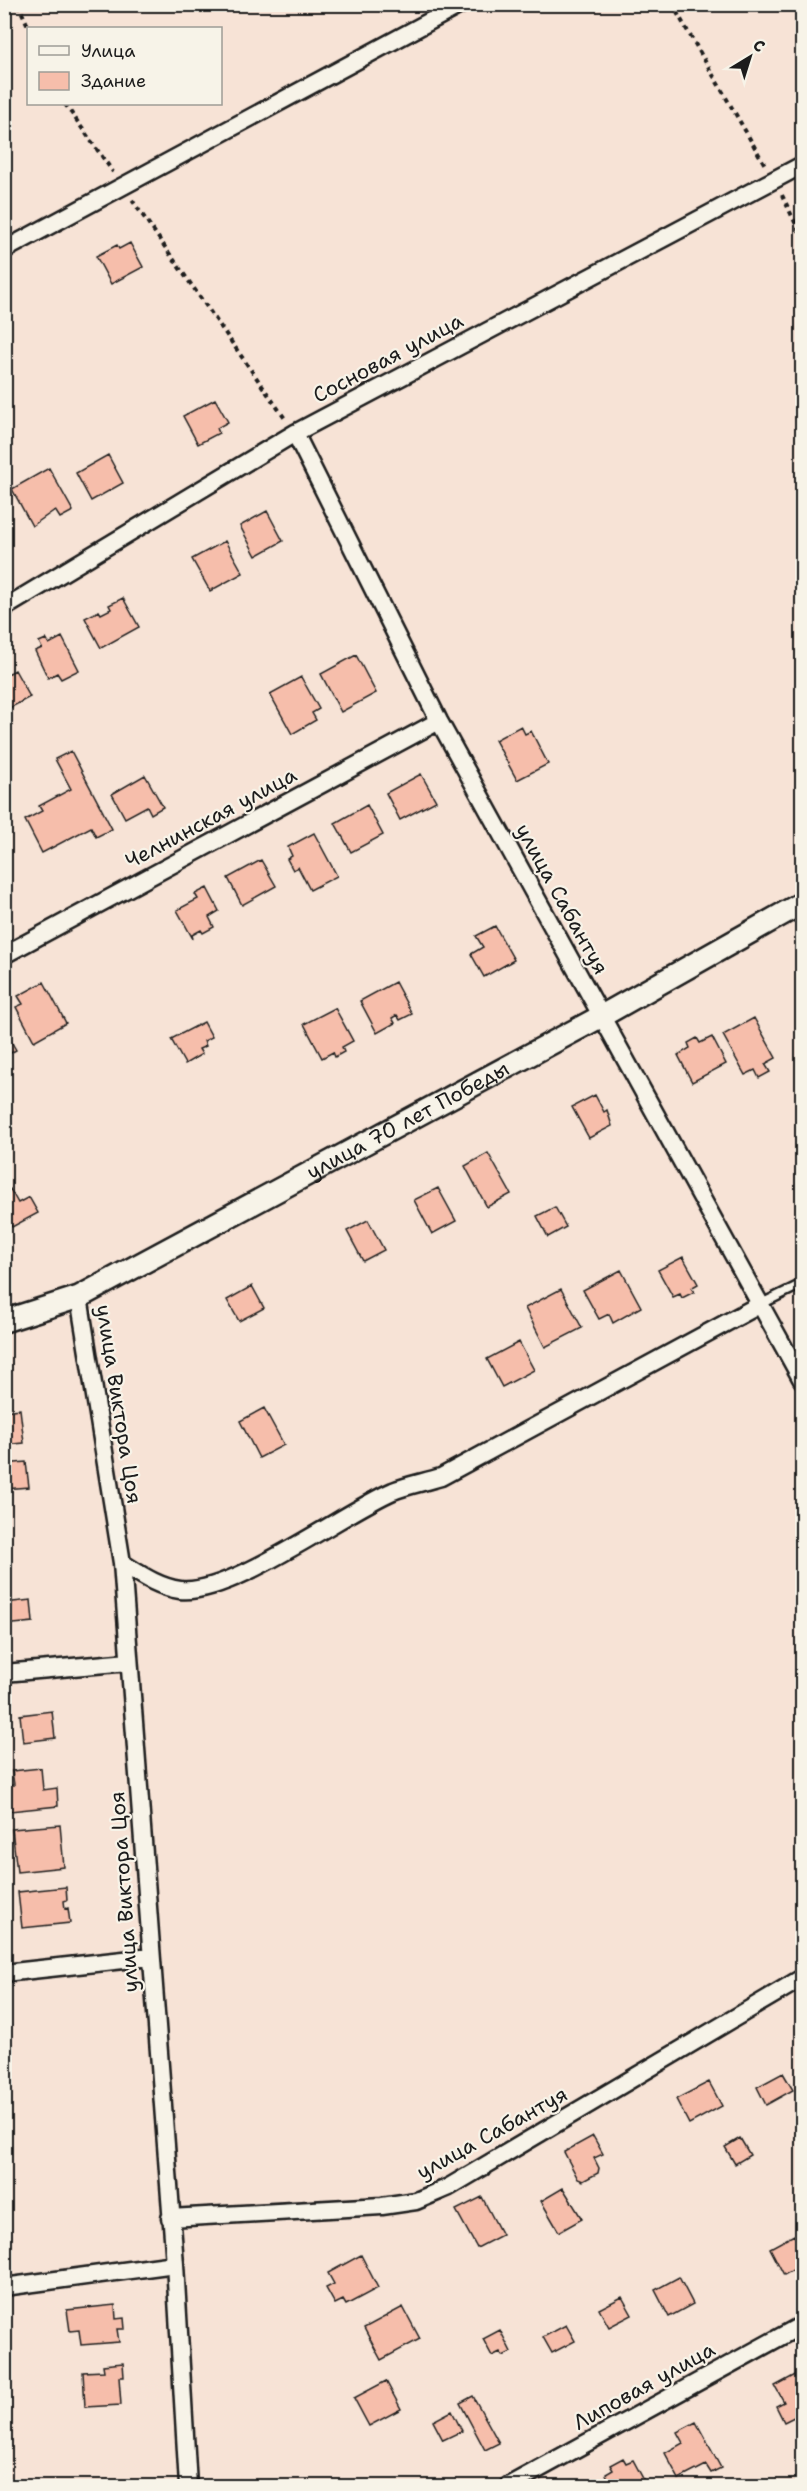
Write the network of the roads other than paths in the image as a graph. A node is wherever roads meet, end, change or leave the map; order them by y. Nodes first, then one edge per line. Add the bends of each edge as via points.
1 (462, 4) edge
2 (802, 165) edge
3 (4, 250) edge
4 (295, 433) junction
5 (4, 608) edge
6 (439, 721) junction
7 (802, 903) edge
8 (4, 955) edge
9 (600, 1017) junction
10 (802, 1284) edge
11 (79, 1297) junction
12 (761, 1304) junction
13 (4, 1321) edge
14 (802, 1380) edge
15 (122, 1563) junction
16 (129, 1662) junction
17 (4, 1673) edge
18 (151, 1957) junction
19 (4, 1973) edge
20 (802, 1978) edge
21 (170, 2218) junction
22 (175, 2264) junction
23 (4, 2287) edge
24 (802, 2325) edge
25 (188, 2487) edge
26 (508, 2487) edge

1 - 3 street
2 - 4 street, Сосновая улица
4 - 5 street, Сосновая улица
4 - 6 street, улица Сабантуя
6 - 8 street, Челнинская улица
6 - 9 street, улица Сабантуя
7 - 9 street, улица 70 лет Победы
9 - 11 street, улица 70 лет Победы
9 - 12 street, улица Сабантуя
10 - 12 lane
11 - 13 street, улица 70 лет Победы
11 - 15 street, улица Виктора Цоя
12 - 14 street, улица Сабантуя
12 - 15 street via 441,1477 393,1491 238,1576 205,1588 181,1590 153,1582
15 - 16 street, улица Виктора Цоя
16 - 17 street
16 - 18 street, улица Виктора Цоя
18 - 19 street
18 - 21 street, улица Виктора Цоя
20 - 21 street, улица Сабантуя via 449,2187 416,2201
21 - 22 street, улица Виктора Цоя
22 - 23 street
22 - 25 street, улица Виктора Цоя
24 - 26 street, Липовая улица

